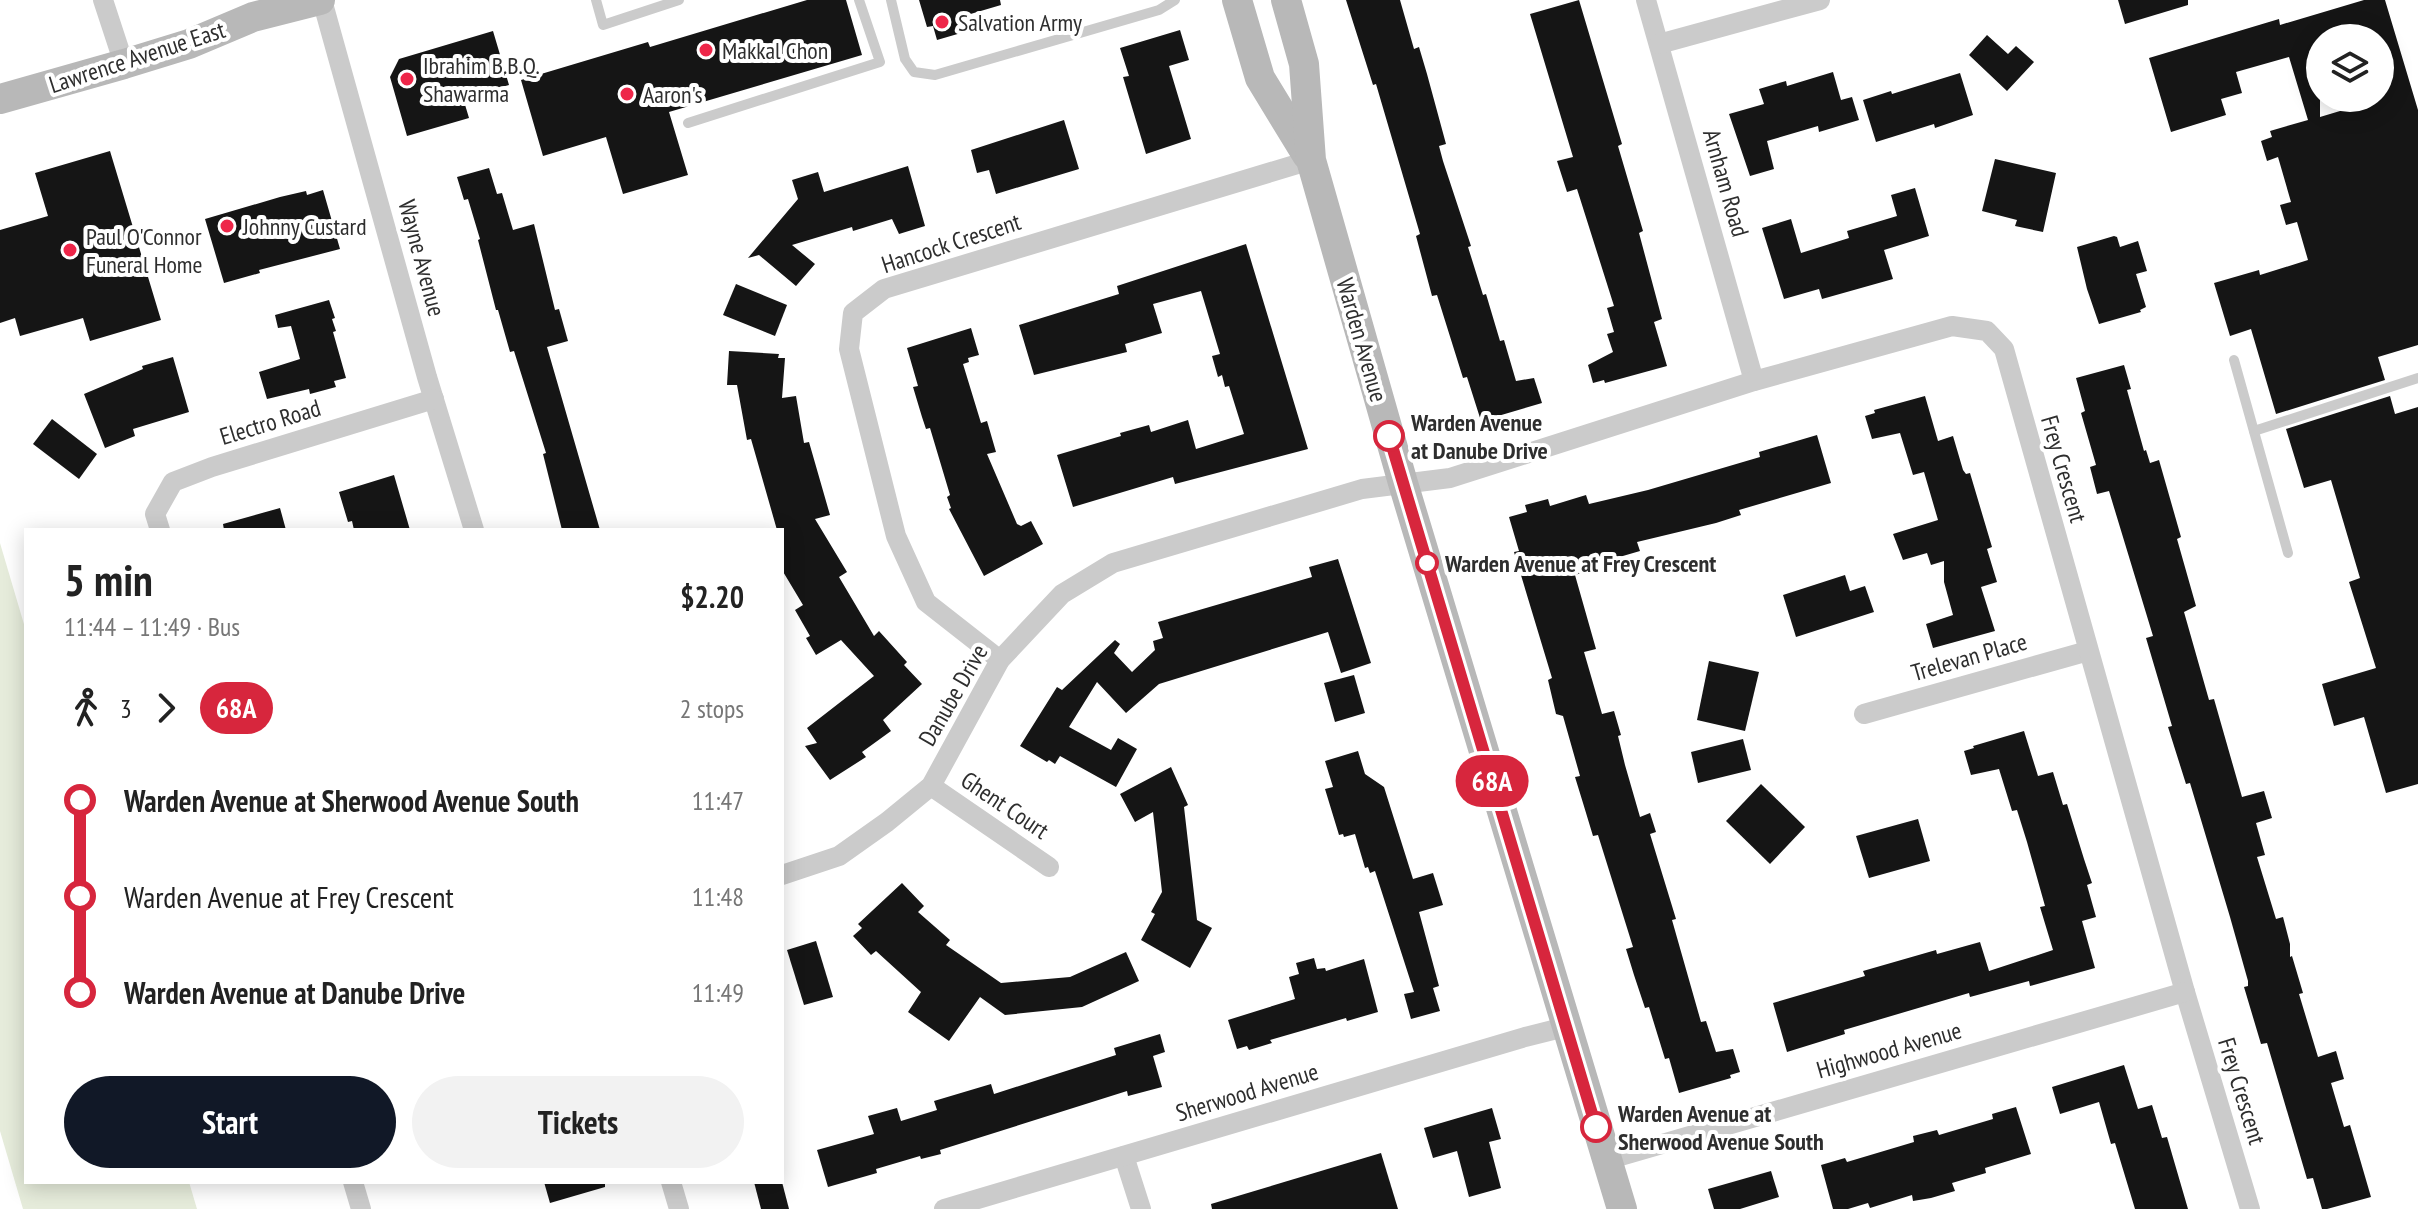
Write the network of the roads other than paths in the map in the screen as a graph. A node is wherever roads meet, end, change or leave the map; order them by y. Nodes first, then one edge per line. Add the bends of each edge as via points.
1 (103, 0) edge
2 (321, 0) edge
3 (596, 0) edge
4 (679, 0) edge
5 (859, 0) edge
6 (891, 0) edge
7 (1175, 0) edge
8 (1237, 0) edge
9 (1286, 0) edge
10 (1646, 0) edge
11 (1820, 0) edge
12 (1659, 44) junction
13 (124, 64) junction
14 (0, 99) edge
15 (688, 123) dead end
16 (1311, 160) junction
17 (2234, 360) dead end
18 (2418, 378) edge
19 (1754, 381) junction
20 (434, 399) junction
21 (2254, 431) junction
22 (1403, 483) junction
23 (159, 528) edge
24 (473, 528) edge
25 (2288, 553) dead end
26 (2088, 651) junction
27 (1000, 660) junction
28 (1864, 714) dead end
29 (931, 786) junction
30 (1049, 867) dead end
31 (784, 874) edge
32 (2185, 992) junction
33 (1565, 1027) junction
34 (1124, 1156) junction
35 (1607, 1160) junction
36 (354, 1184) edge
37 (672, 1184) edge
38 (361, 1209) edge
39 (679, 1209) edge
40 (944, 1209) edge
41 (1141, 1209) edge
42 (1622, 1209) edge
43 (2250, 1209) edge

1 - 13 street
2 - 13 main road, Lawrence Avenue East via 253,17
2 - 20 street, Wayne Avenue
3 - 4 lane via 603,25
5 - 15 lane via 880,62
6 - 7 lane via 905,59 914,72 935,75 1159,10
8 - 16 main road, Warden Avenue via 1260,78
9 - 16 main road, Warden Avenue via 1304,64
10 - 12 street, Arnham Road
11 - 12 street
12 - 19 street, Arnham Road
13 - 14 main road, Lawrence Avenue East
16 - 22 main road, Warden Avenue
16 - 27 street, Hancock Crescent via 884,289 853,313 849,349 896,536 926,602
17 - 21 lane
18 - 21 lane
19 - 22 street, Frey Crescent via 1450,478
19 - 26 street, Frey Crescent via 1952,326 1987,331 2004,349
20 - 23 street, Electro Road via 173,482 155,514
20 - 24 street, Wayne Avenue
21 - 25 lane
22 - 27 street, Danube Drive via 1362,489 1113,563 1062,594
22 - 33 main road, Warden Avenue
26 - 28 street, Trelevan Place
26 - 32 street, Frey Crescent
27 - 29 street, Danube Drive
29 - 30 street, Ghent Court
29 - 31 street, Danube Drive via 839,856
32 - 35 street, Highwood Avenue
32 - 43 street, Frey Crescent
33 - 34 street, Sherwood Avenue
33 - 35 main road, Warden Avenue
34 - 40 street, Sherwood Avenue
34 - 41 street
35 - 42 main road, Warden Avenue
36 - 38 street
37 - 39 street

